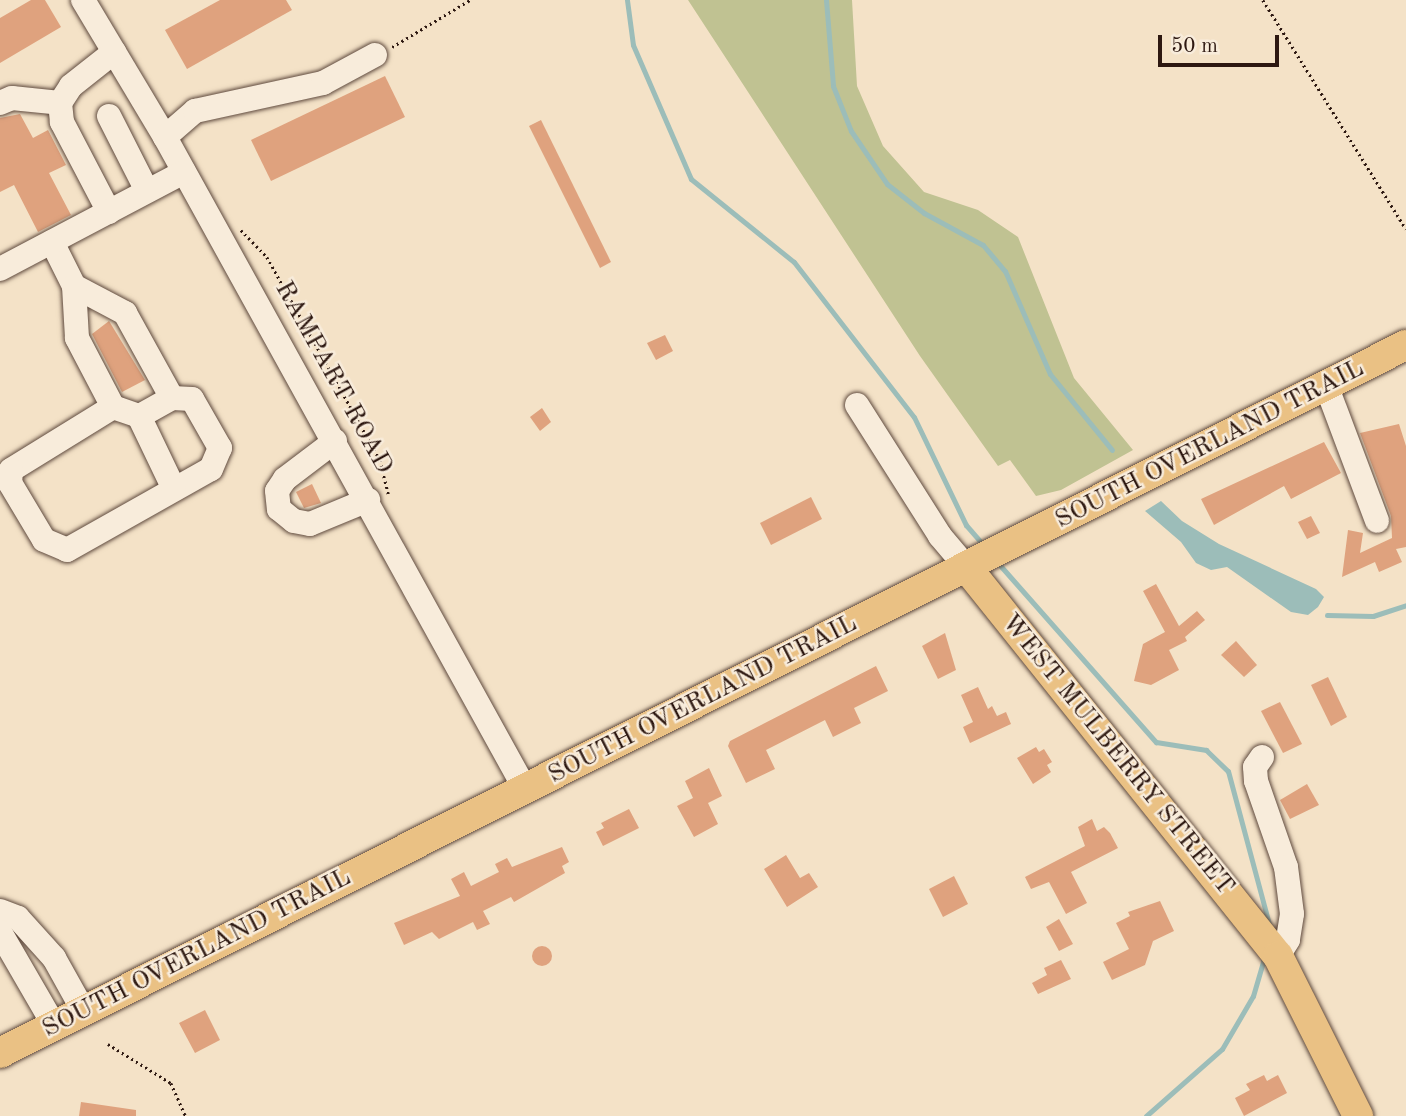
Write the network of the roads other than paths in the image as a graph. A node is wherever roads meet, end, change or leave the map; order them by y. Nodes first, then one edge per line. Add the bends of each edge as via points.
1 (83, 0) edge
2 (114, 52) junction
3 (375, 55) road end
4 (0, 103) edge
5 (60, 103) junction
6 (109, 116) dead end
7 (165, 137) junction
8 (184, 172) junction
9 (147, 191) junction
10 (109, 212) junction
11 (52, 242) junction
12 (0, 269) edge
13 (75, 286) junction
14 (1406, 345) edge
15 (1326, 386) junction
16 (172, 398) junction
17 (857, 405) dead end
18 (113, 407) junction
19 (139, 416) junction
20 (335, 441) junction
21 (174, 489) junction
22 (368, 500) junction
23 (1377, 521) dead end
24 (984, 559) junction
25 (1262, 757) dead end
26 (525, 789) junction
27 (0, 911) edge
28 (0, 932) edge
29 (1268, 944) junction
30 (83, 1010) junction
31 (54, 1026) junction
32 (0, 1053) edge
33 (1350, 1113) edge

1 - 2 street, RAMPART ROAD
2 - 5 street via 71,86
2 - 7 street, RAMPART ROAD
3 - 7 street via 323,83 195,111
4 - 5 street via 12,99
5 - 10 street via 62,122
6 - 9 street
7 - 8 street, RAMPART ROAD
8 - 9 street
8 - 20 street, RAMPART ROAD
9 - 10 street
10 - 11 street
11 - 12 street
11 - 13 street
13 - 16 street via 125,313
13 - 18 street via 77,338
14 - 15 main road, SOUTH OVERLAND TRAIL
15 - 23 street
15 - 24 main road, SOUTH OVERLAND TRAIL
16 - 19 street
16 - 21 street via 192,399 220,448 211,469
17 - 24 street, WEST MULBERRY STREET via 940,536
18 - 19 street
18 - 21 street via 11,470 10,484 44,540 67,550
19 - 21 street
20 - 22 street, RAMPART ROAD
20 - 22 street via 285,479 277,491 279,509 294,522 310,524
22 - 26 street, RAMPART ROAD
24 - 26 main road, SOUTH OVERLAND TRAIL
24 - 29 main road, WEST MULBERRY STREET
25 - 29 street via 1255,767 1256,781 1286,867 1292,914 1288,940
26 - 30 main road, SOUTH OVERLAND TRAIL
27 - 30 street via 18,918 54,958
28 - 31 street
29 - 33 main road, WEST MULBERRY STREET
30 - 31 main road, SOUTH OVERLAND TRAIL
31 - 32 main road, SOUTH OVERLAND TRAIL

